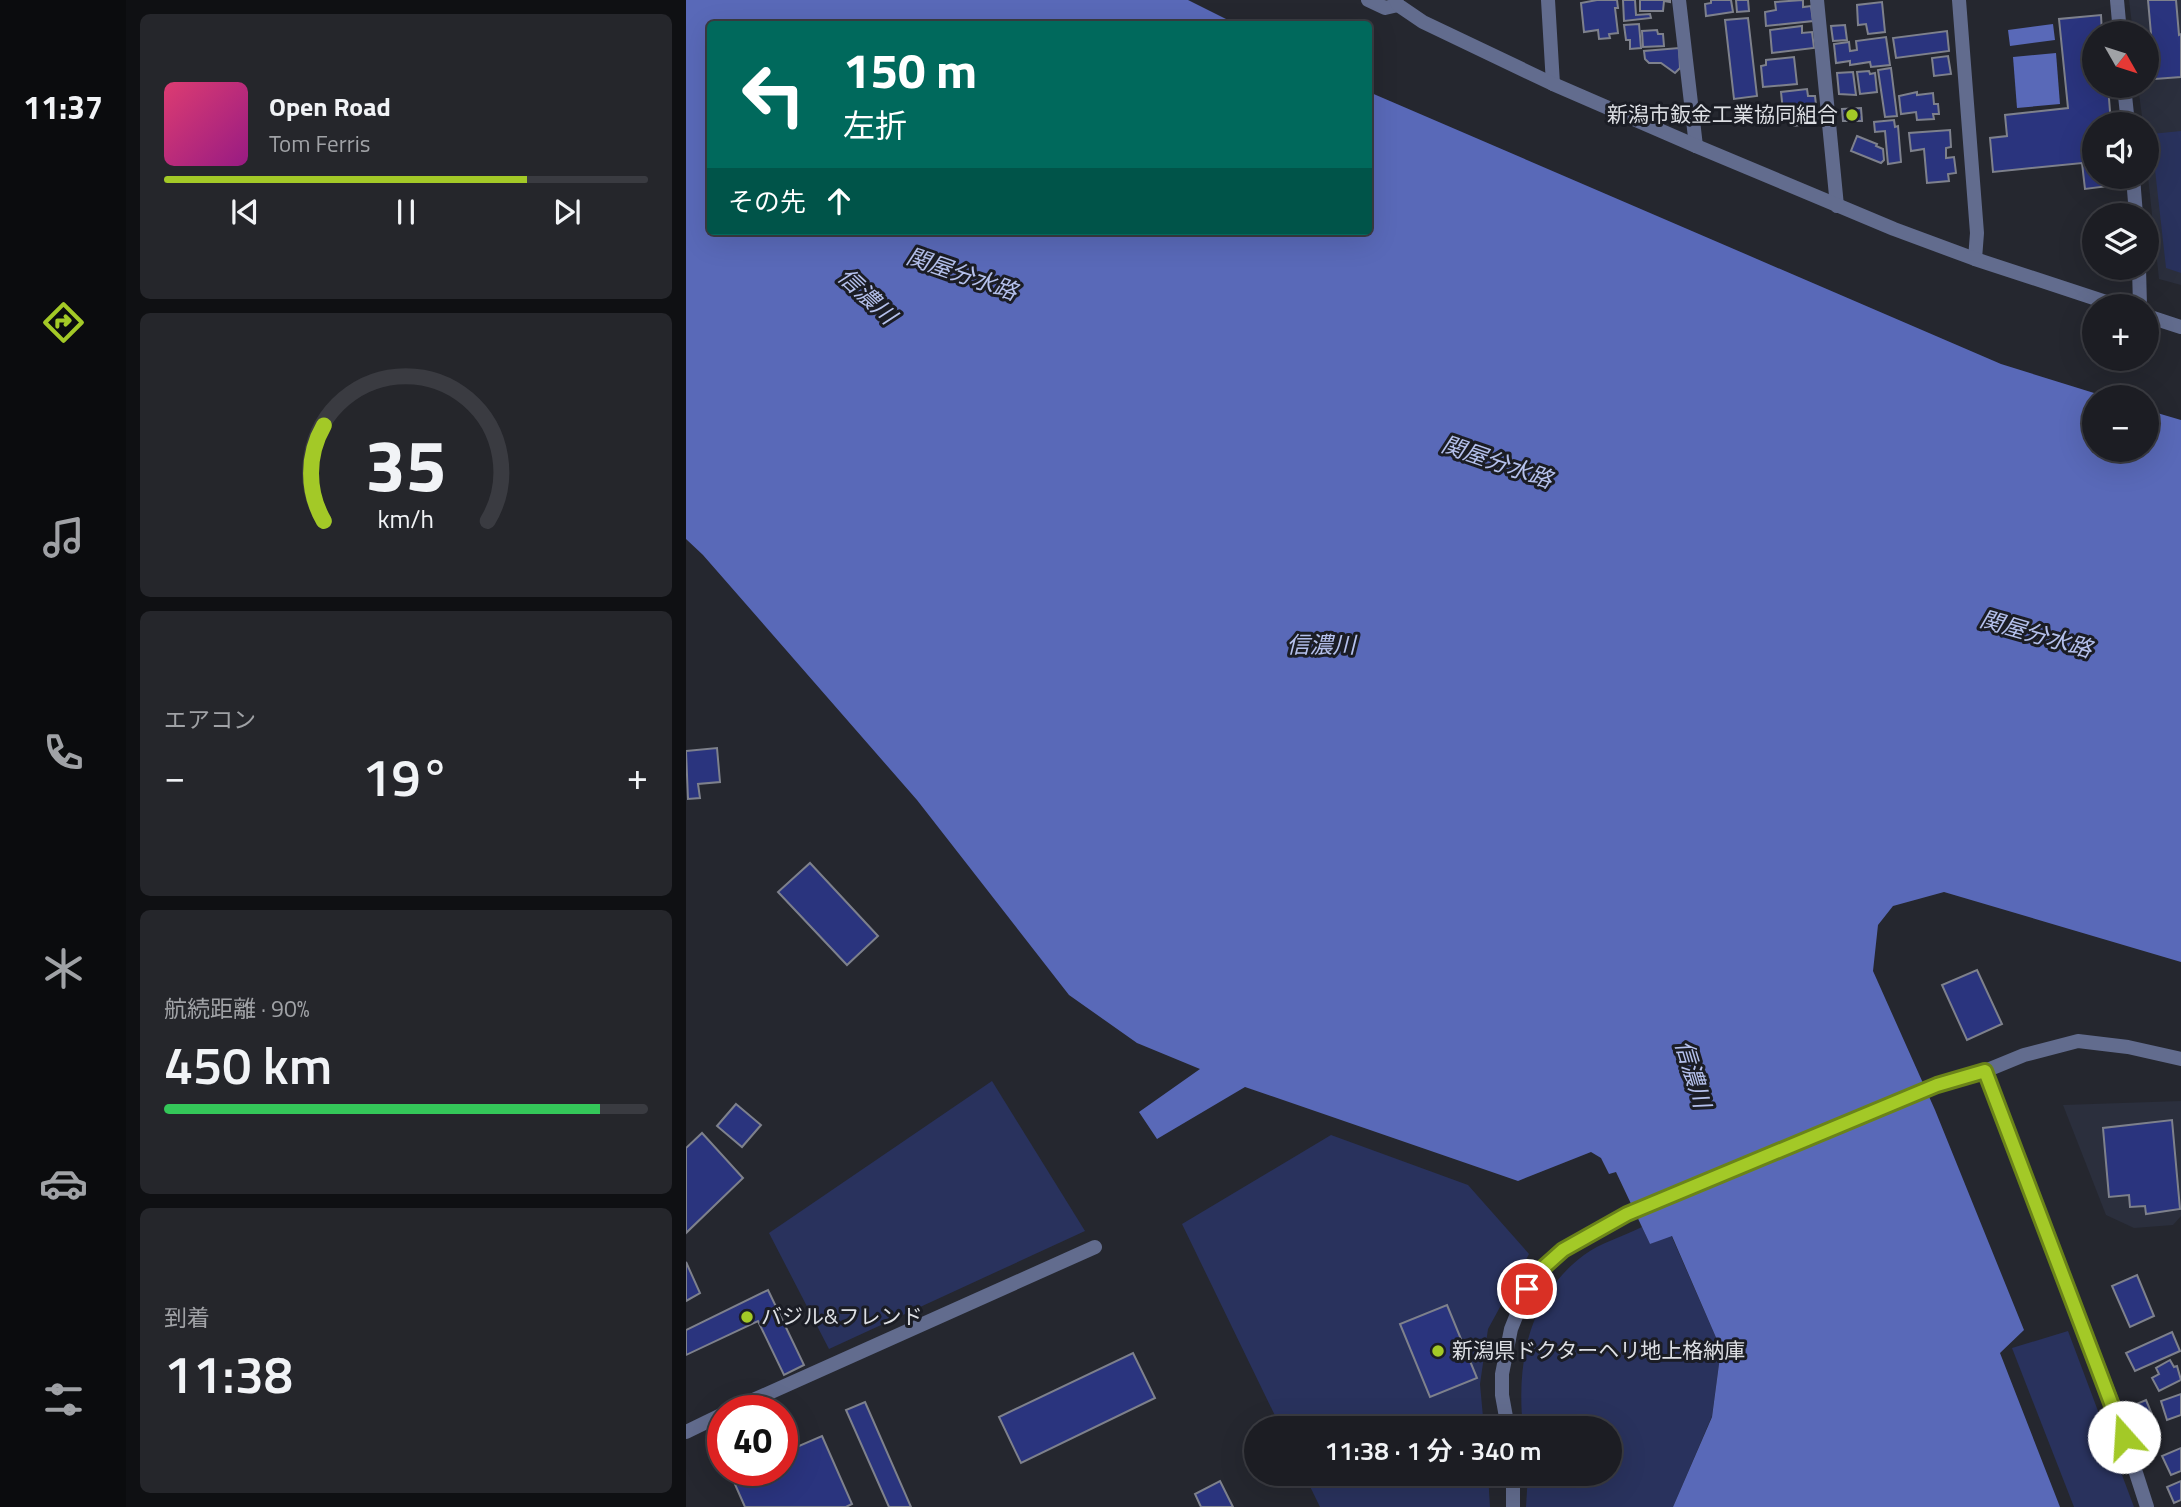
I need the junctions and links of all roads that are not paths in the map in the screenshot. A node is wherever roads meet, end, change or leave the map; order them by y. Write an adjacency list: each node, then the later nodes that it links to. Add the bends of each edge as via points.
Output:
1 (1368, 0): 7 (street, via 1385,8)
2 (1548, 0): 9 (street)
3 (1679, 0): 10 (street)
4 (1817, 0): 11 (street)
5 (1959, 0): 12 (street)
6 (2117, 0): 8 (street)
7 (1397, 2): 9 (street, via 1423,22)
8 (2119, 21)
9 (1553, 84): 10 (street)
10 (1696, 146): 11 (street)
11 (1837, 206): 12 (street)
12 (1975, 259): 13 (street)
13 (2082, 294)
14 (2159, 320): 15 (street)
15 (2181, 327)
16 (2181, 1059): 17 (street, via 2128,1046 2078,1041)
17 (1985, 1071): 20 (street, via 1937,1085 1627,1214 1563,1250 1527,1289 1517,1310 1505,1351 1502,1395); 25 (street, via 2117,1414)
18 (1095, 1247): 19 (street)
19 (764, 1395)
20 (1506, 1416)
21 (707, 1422): 22 (street)
22 (686, 1432)
23 (1513, 1486): 24 (street)
24 (1513, 1507)
25 (2147, 1507)

